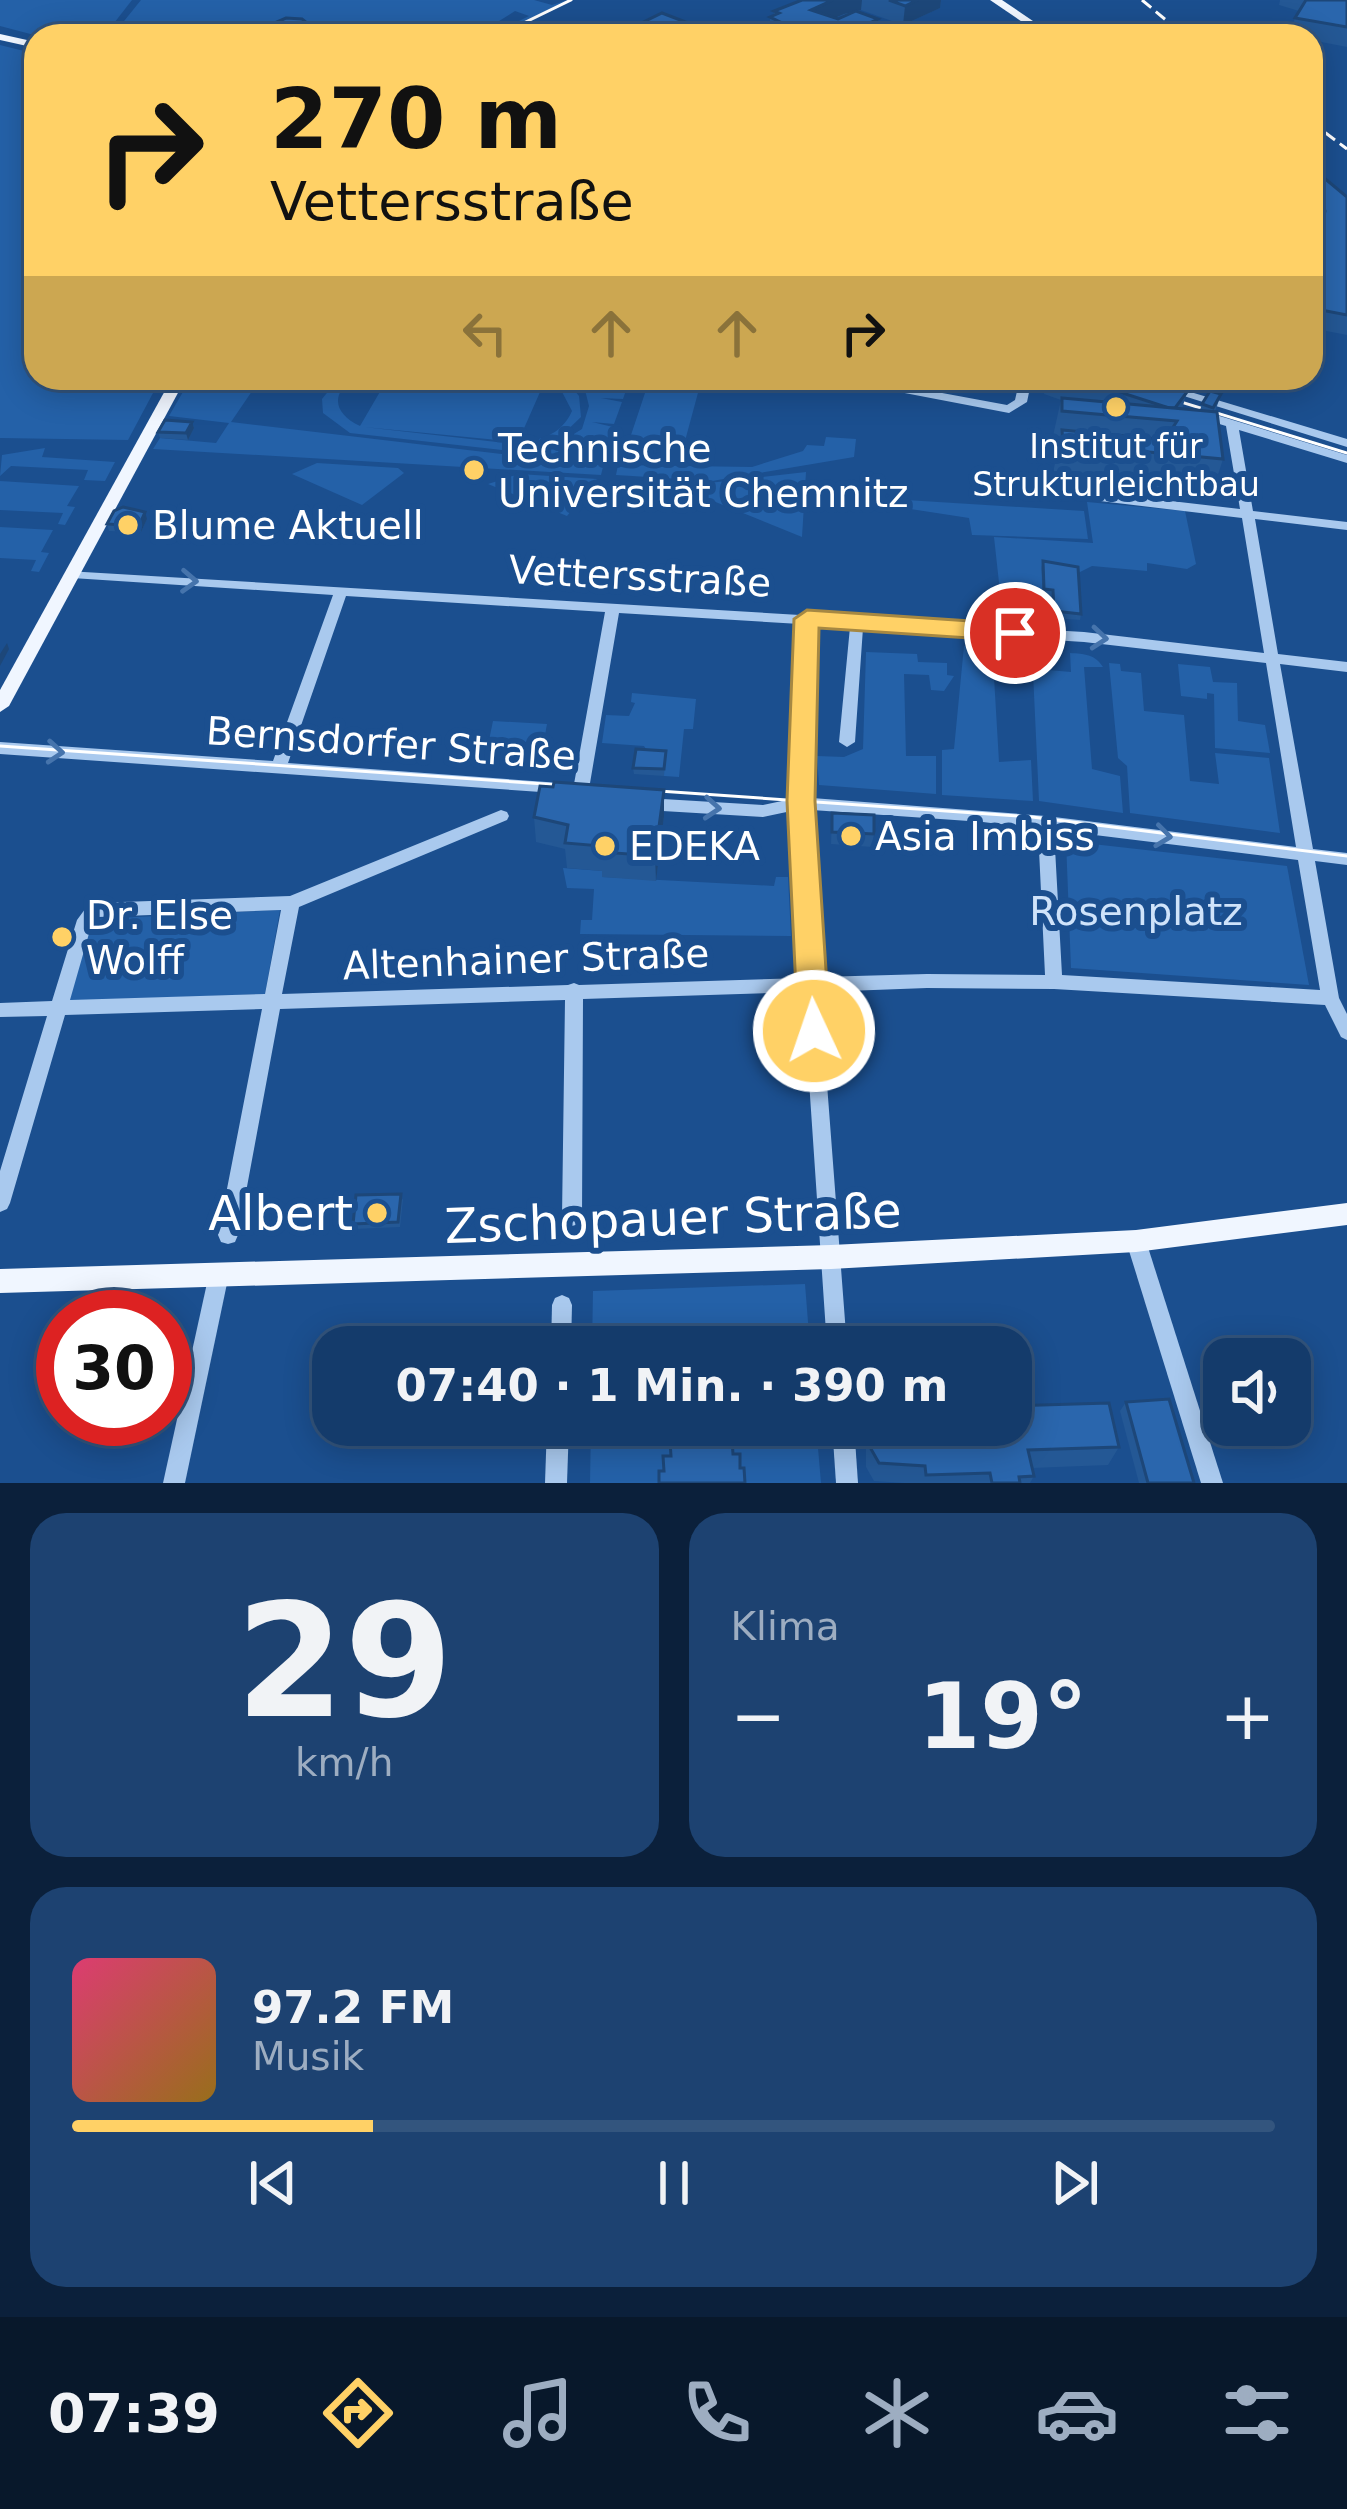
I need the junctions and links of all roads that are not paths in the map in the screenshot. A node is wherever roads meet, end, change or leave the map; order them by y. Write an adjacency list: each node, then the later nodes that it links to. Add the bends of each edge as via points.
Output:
1 (995, 0): 2 (main road)
2 (1032, 24)
3 (172, 390): 14 (main road)
4 (907, 390): 5 (street, via 1009,409)
5 (1024, 390)
6 (1142, 390): 8 (street)
7 (1186, 390): 9 (street)
8 (1232, 424): 10 (street); 12 (street)
9 (1347, 443)
10 (1347, 459)
11 (1050, 490): 12 (street)
12 (1246, 514): 13 (street); 19 (street)
13 (1347, 526)
14 (72, 574): 15 (street, Vettersstraße, one-way to 15); 21 (main road)
15 (341, 591): 16 (street, Vettersstraße); 24 (street)
16 (613, 608): 17 (street, Vettersstraße); 24 (street, Bernsdorfer Straße, via 586,790)
17 (807, 619): 18 (street, Vettersstraße); 26 (street)
18 (857, 622): 19 (street, Vettersstraße, one-way to 19); 22 (street)
19 (1272, 658): 20 (street, Vettersstraße); 29 (street)
20 (1347, 668)
21 (0, 706)
22 (848, 742)
23 (0, 748): 24 (street, Bernsdorfer Straße, one-way to 24)
24 (278, 768)
25 (630, 800): 26 (street, one-way to 26, via 763,812)
26 (801, 803): 28 (street); 33 (street)
27 (501, 816): 31 (street)
28 (1046, 822): 29 (street, one-way to 29); 32 (street)
29 (1306, 854): 30 (street); 35 (street)
30 (1347, 859)
31 (291, 903): 36 (street); 38 (street, via 94,910)
32 (1054, 982): 33 (street, Altenhainer Straße); 35 (street)
33 (812, 983): 34 (street, Altenhainer Straße); 45 (street)
34 (574, 990): 36 (street, Altenhainer Straße); 42 (street)
35 (1330, 998): 39 (street)
36 (271, 1000): 38 (street, Altenhainer Straße); 43 (street)
37 (0, 1010): 38 (street, Altenhainer Straße)
38 (57, 1010): 40 (street)
39 (1347, 1032)
40 (0, 1203)
41 (1347, 1214): 44 (main road, Zschopauer Straße)
42 (572, 1216)
43 (228, 1235)
44 (1136, 1241): 45 (main road, Zschopauer Straße); 56 (street)
45 (831, 1257): 46 (main road, Zschopauer Straße); 50 (street)
46 (219, 1274): 47 (main road, Zschopauer Straße); 53 (street)
47 (0, 1281)
48 (562, 1304): 49 (street)
49 (561, 1326)
50 (836, 1326)
51 (557, 1446): 54 (street)
52 (844, 1446): 55 (street)
53 (174, 1483)
54 (556, 1483)
55 (847, 1483)
56 (1212, 1483)

